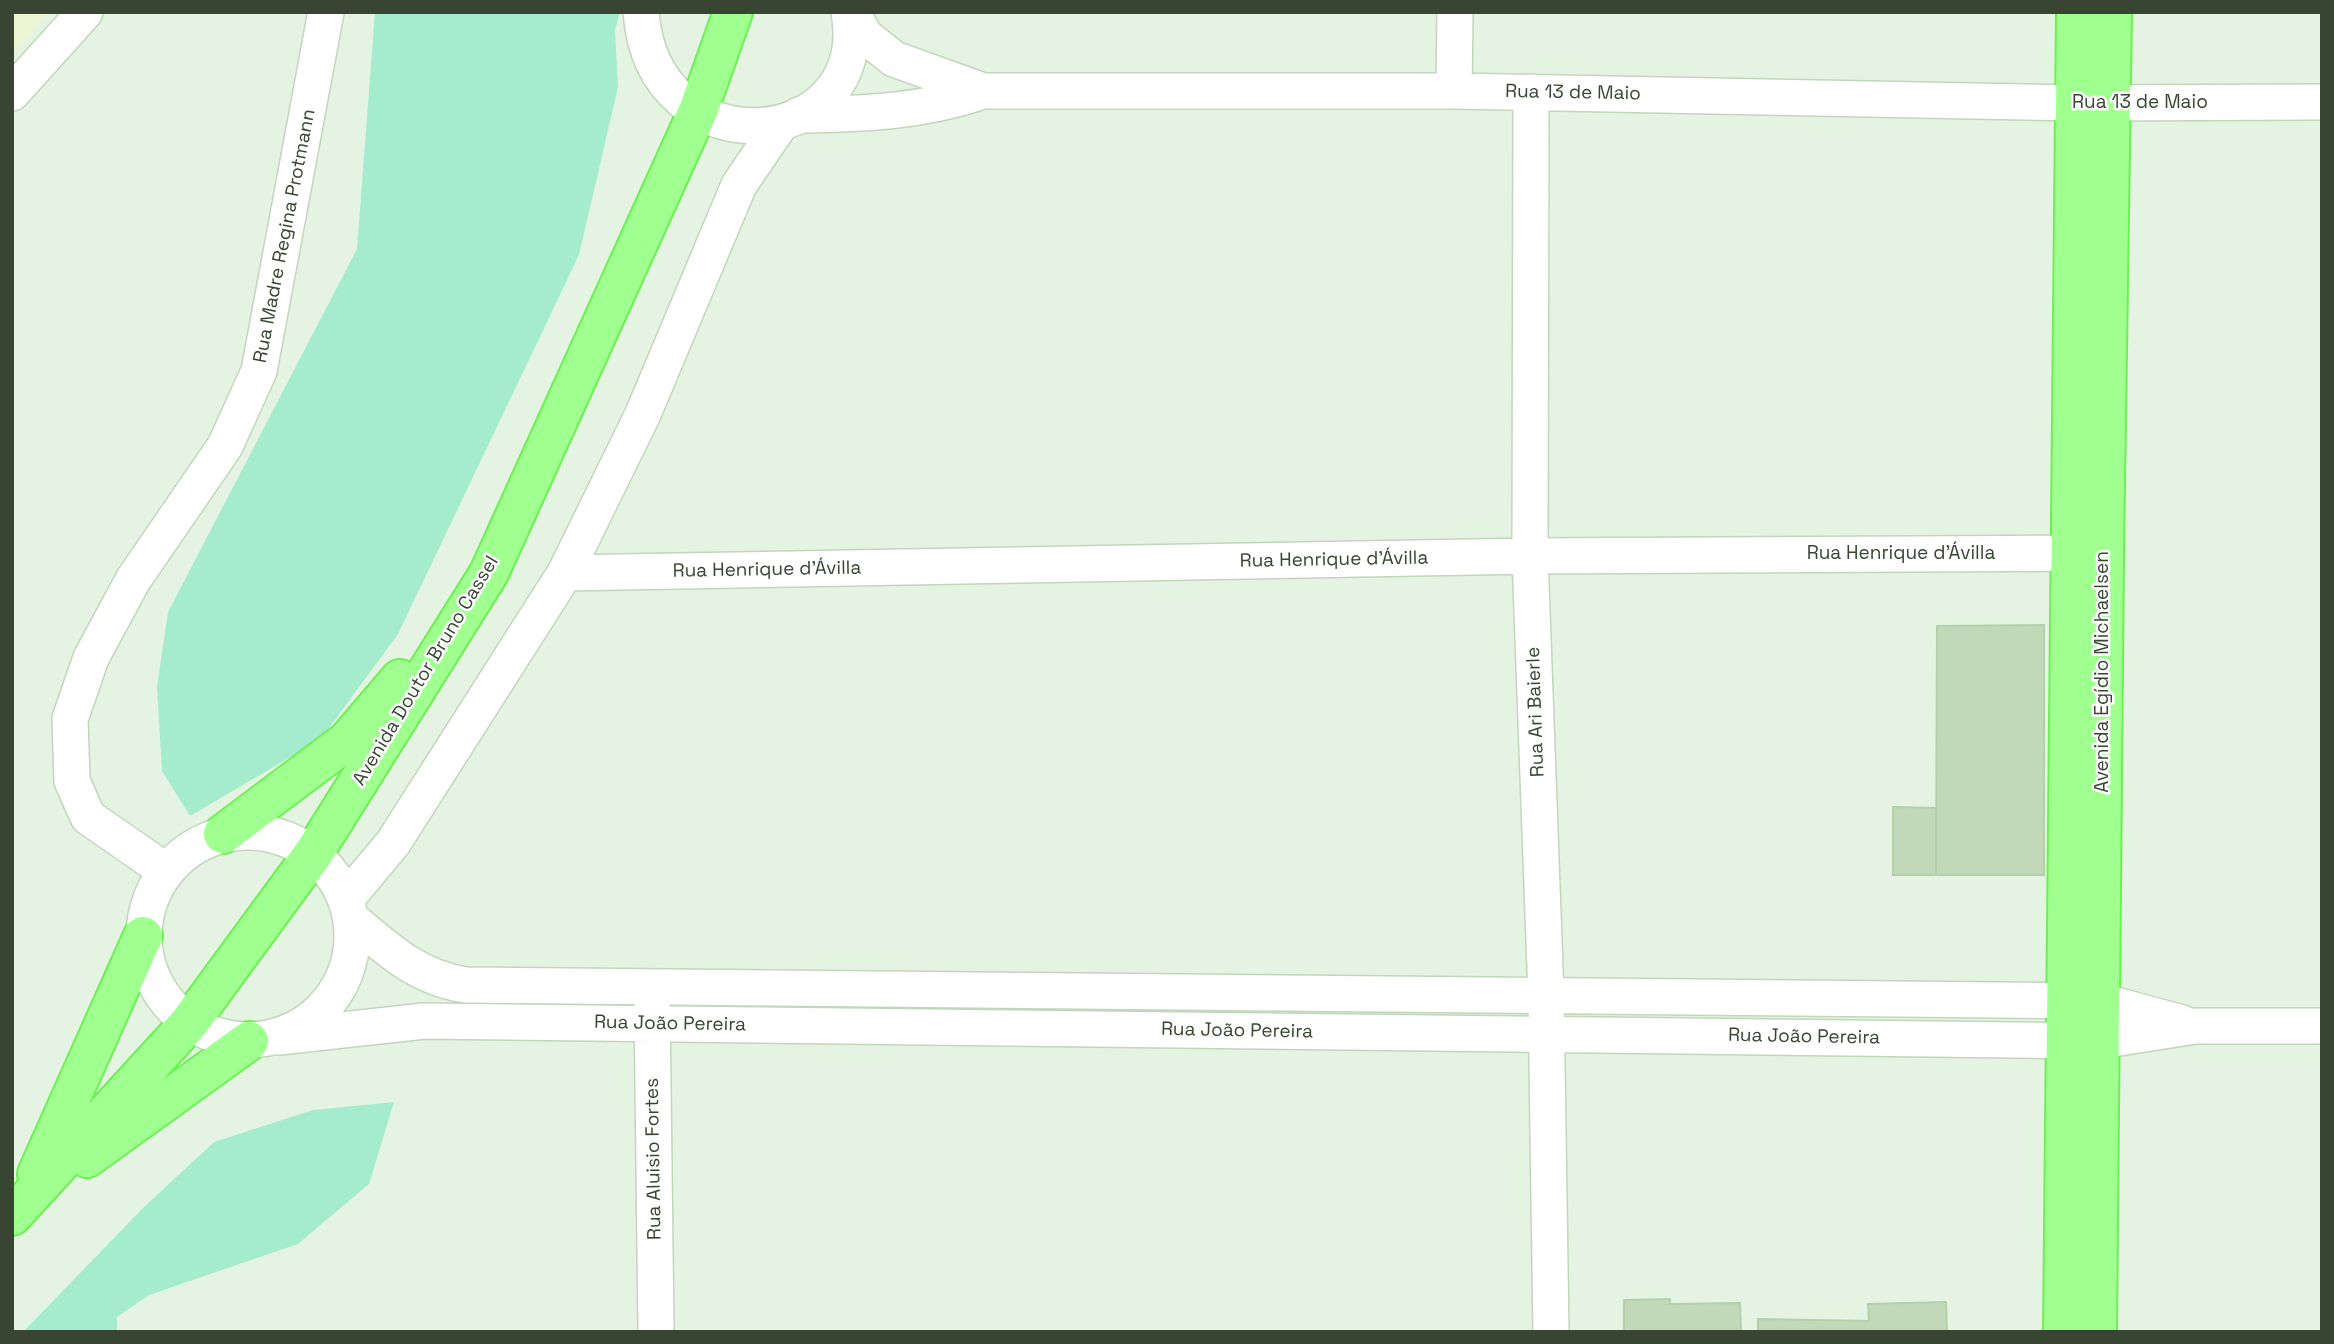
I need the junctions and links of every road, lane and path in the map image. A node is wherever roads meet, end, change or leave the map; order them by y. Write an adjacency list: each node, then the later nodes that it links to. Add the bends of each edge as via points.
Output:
1 (85, 12): 12 (street)
2 (326, 12): 23 (street, Rua Madre Regina Protmann, via 260,371 225,446 127,592 91,658 70,719 72,781 88,817)
3 (641, 12): 15 (street, via 643,42 655,70 674,93)
4 (733, 12): 15 (main road, Avenida Doutor Bruno Cassel)
5 (850, 12): 9 (street, Rua 13 de Maio, via 865,36 894,60); 16 (street, via 851,42 839,78 822,99)
6 (1455, 12): 10 (street)
7 (2076, 12): 14 (main road, Avenida Egídio Michaelsen)
8 (2112, 12): 14 (main road, Avenida Egídio Michaelsen)
9 (983, 91): 10 (street, Rua 13 de Maio); 16 (street, via 944,105)
10 (1454, 91): 11 (street, Rua 13 de Maio)
11 (1531, 92): 14 (street, Rua 13 de Maio); 18 (street, Rua Ari Baierle)
12 (12, 93)
13 (2322, 102): 14 (street, Rua 13 de Maio)
14 (2095, 103): 17 (main road, Avenida Egídio Michaelsen)
15 (698, 111): 16 (street, via 738,127); 19 (main road, Avenida Doutor Bruno Cassel)
16 (791, 119): 20 (street, via 739,185 643,414)
17 (2088, 553): 18 (street, Rua Henrique d'Ávilla); 28 (main road, Avenida Egídio Michaelsen)
18 (1530, 556): 20 (street, Rua Henrique d'Ávilla); 27 (street, Rua Ari Baierle)
19 (489, 573): 21 (main road, via 347,741); 22 (main road, Avenida Doutor Bruno Cassel)
20 (565, 573): 24 (street)
21 (223, 834): 22 (street, Rua João Pereira, via 257,831 291,839); 23 (street, Rua João Pereira, via 191,848)
22 (313, 854): 24 (street, Rua João Pereira, via 336,876); 29 (main road, Avenida Doutor Bruno Cassel)
23 (166, 871): 25 (street, Rua João Pereira, via 149,902)
24 (350, 909): 26 (street, Rua João Pereira, via 404,963 442,982); 34 (street, via 349,970 322,1012)
25 (143, 936): 29 (street, Rua João Pereira, via 149,971 166,1001); 36 (main road)
26 (652, 987): 27 (street, Rua João Pereira); 30 (street, Rua Aluisio Fortes)
27 (1546, 996): 28 (street, Rua João Pereira); 33 (street, Rua Ari Baierle)
28 (2084, 1000): 31 (street, Rua João Pereira); 35 (main road, Avenida Egídio Michaelsen)
29 (189, 1023): 34 (street, Rua João Pereira, via 219,1037); 36 (main road, Avenida Doutor Bruno Cassel)
30 (651, 1024): 33 (street, Rua João Pereira); 34 (street, Rua João Pereira, via 424,1021); 37 (street, Rua Aluisio Fortes)
31 (2195, 1026): 32 (street, Rua João Pereira); 35 (street, Rua João Pereira)
32 (2322, 1026)
33 (1545, 1034): 35 (street, Rua João Pereira); 38 (street, Rua Ari Baierle)
34 (264, 1039): 36 (main road)
35 (2083, 1040): 39 (main road, Avenida Egídio Michaelsen); 40 (main road, Avenida Egídio Michaelsen)
36 (18, 1210)
37 (656, 1332)
38 (1551, 1332)
39 (2063, 1332)
40 (2097, 1332)

